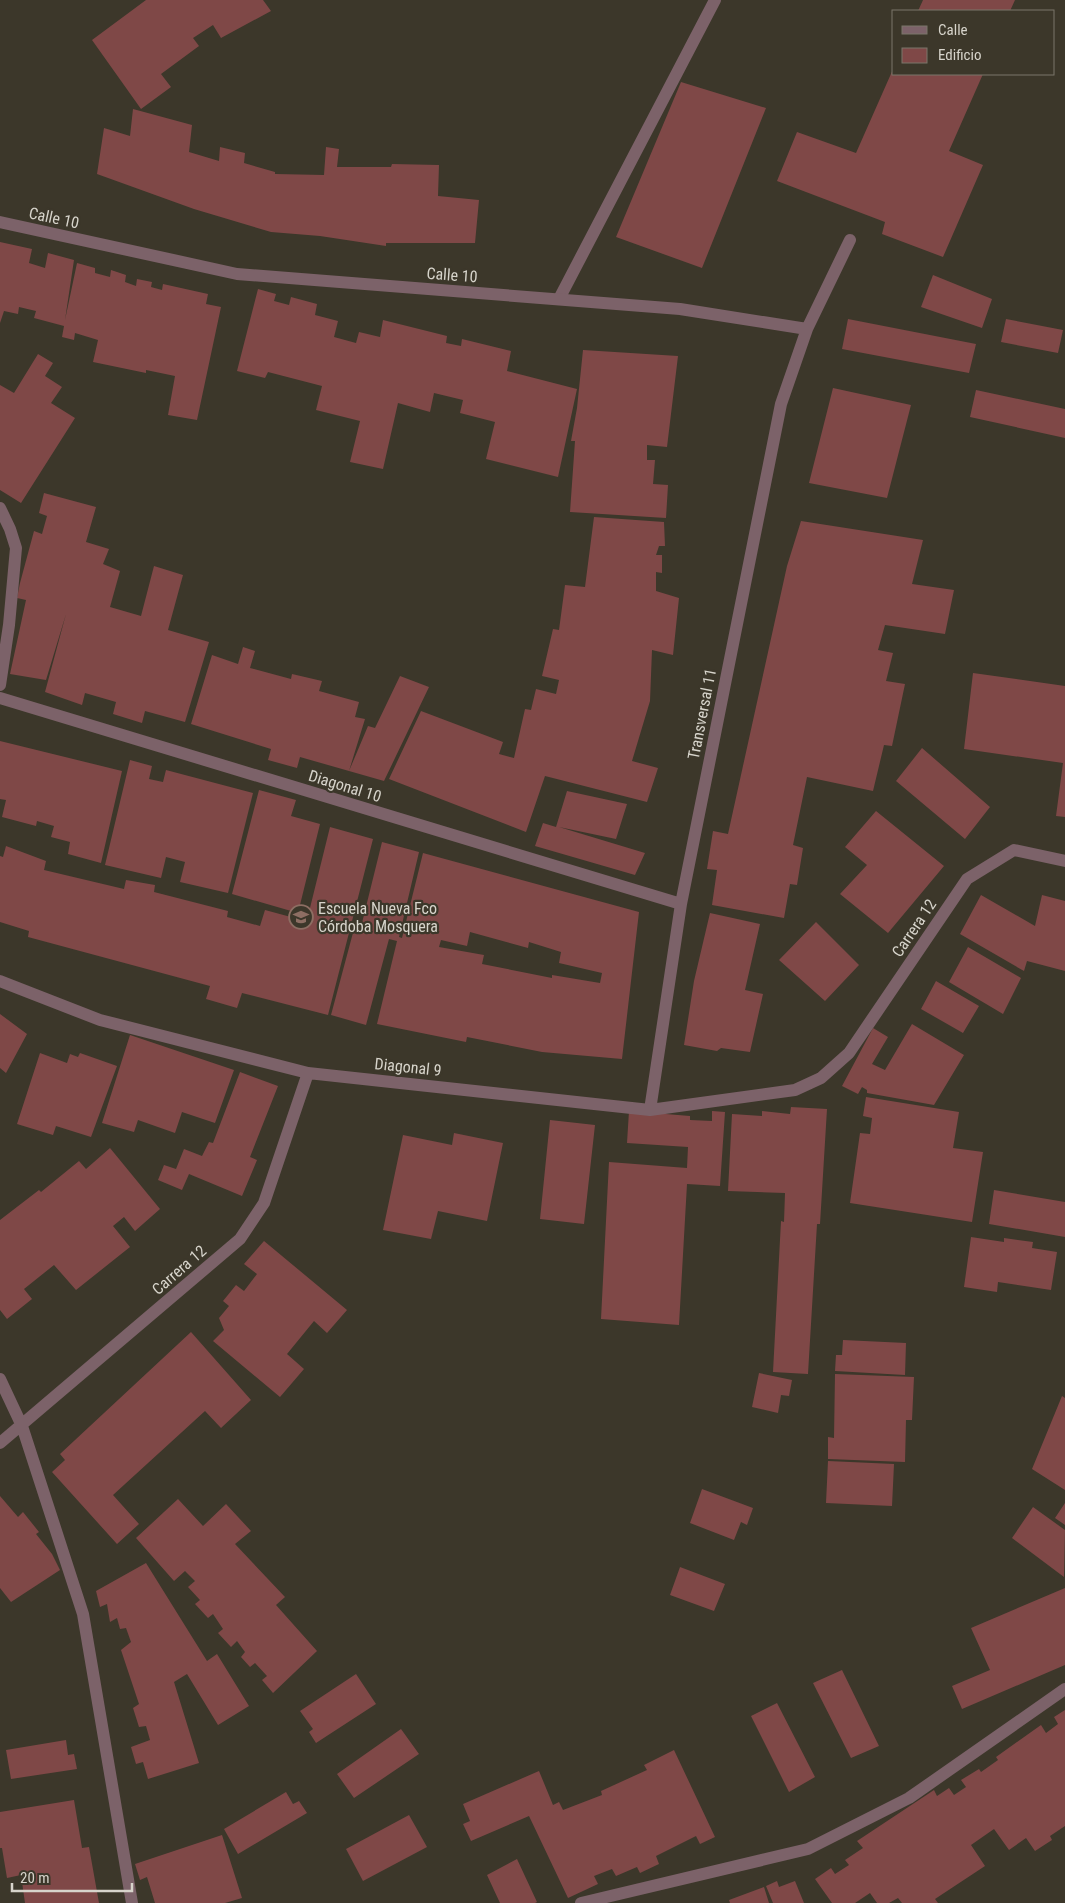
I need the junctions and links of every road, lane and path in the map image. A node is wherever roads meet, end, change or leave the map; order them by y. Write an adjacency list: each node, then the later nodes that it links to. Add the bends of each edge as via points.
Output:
1 (715, 0): 4 (street)
2 (0, 222): 4 (street, Calle 10, via 237,274)
3 (850, 240): 5 (street)
4 (560, 299): 5 (street, Calle 10, via 680,309)
5 (807, 329): 10 (street, Transversal 11, via 781,404)
6 (0, 508): 7 (street, via 16,548)
7 (0, 685)
8 (0, 698): 10 (street, Diagonal 10)
9 (1065, 861): 13 (street, Carrera 12, via 1014,850 967,879 849,1054)
10 (681, 904): 14 (street, Transversal 11)
11 (0, 981): 12 (street, Diagonal 9, via 100,1020)
12 (308, 1073): 14 (street, Diagonal 9); 16 (street, Carrera 12, via 264,1204 240,1239)
13 (821, 1078): 14 (street, Diagonal 9, via 795,1090)
14 (650, 1110)
15 (0, 1379): 16 (street)
16 (22, 1426): 17 (street, Carrera 12); 19 (street, via 82,1614)
17 (0, 1443)
18 (1065, 1689): 20 (street, via 909,1798 808,1848)
19 (132, 1903)
20 (581, 1903)

